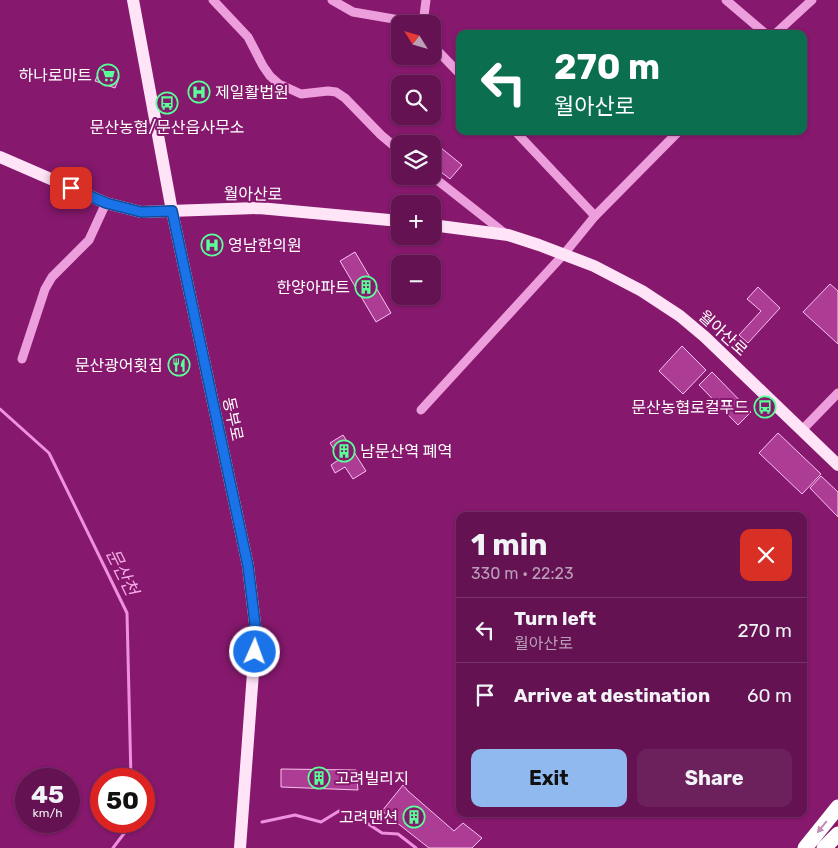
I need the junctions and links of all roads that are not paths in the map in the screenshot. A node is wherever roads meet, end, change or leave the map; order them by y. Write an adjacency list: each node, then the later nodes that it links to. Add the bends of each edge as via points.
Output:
1 (133, 0): 19 (main road, 동부로)
2 (213, 0): 15 (street, via 248,37 263,66 279,84 301,94 336,92)
3 (332, 0): 8 (street, via 353,12)
4 (426, 0): 7 (street)
5 (726, 0): 9 (street)
6 (812, 0): 10 (street)
7 (424, 15)
8 (391, 19)
9 (761, 30)
10 (779, 30)
11 (441, 54): 12 (street)
12 (456, 70)
13 (519, 135): 20 (street)
14 (675, 135): 20 (street)
15 (391, 143)
16 (0, 157): 18 (main road, 월아산로)
17 (441, 183): 23 (street)
18 (106, 203): 19 (main road, 월아산로, via 141,212); 25 (street, via 89,240 45,288)
19 (172, 211): 21 (main road, 월아산로, via 259,208); 32 (main road, 동부로, via 248,566 256,632)
20 (595, 216): 24 (street)
21 (391, 220)
22 (441, 226): 23 (main road, 월아산로)
23 (508, 235): 24 (main road, 월아산로)
24 (564, 254): 27 (street); 28 (main road, 월아산로, via 613,275 680,316)
25 (22, 359)
26 (838, 394): 28 (street)
27 (421, 410)
28 (802, 430): 29 (main road, 월아산로)
29 (838, 465)
30 (838, 807): 33 (highway, one-way to 33)
31 (838, 834): 34 (highway)
32 (240, 848)
33 (805, 848)
34 (824, 848)

